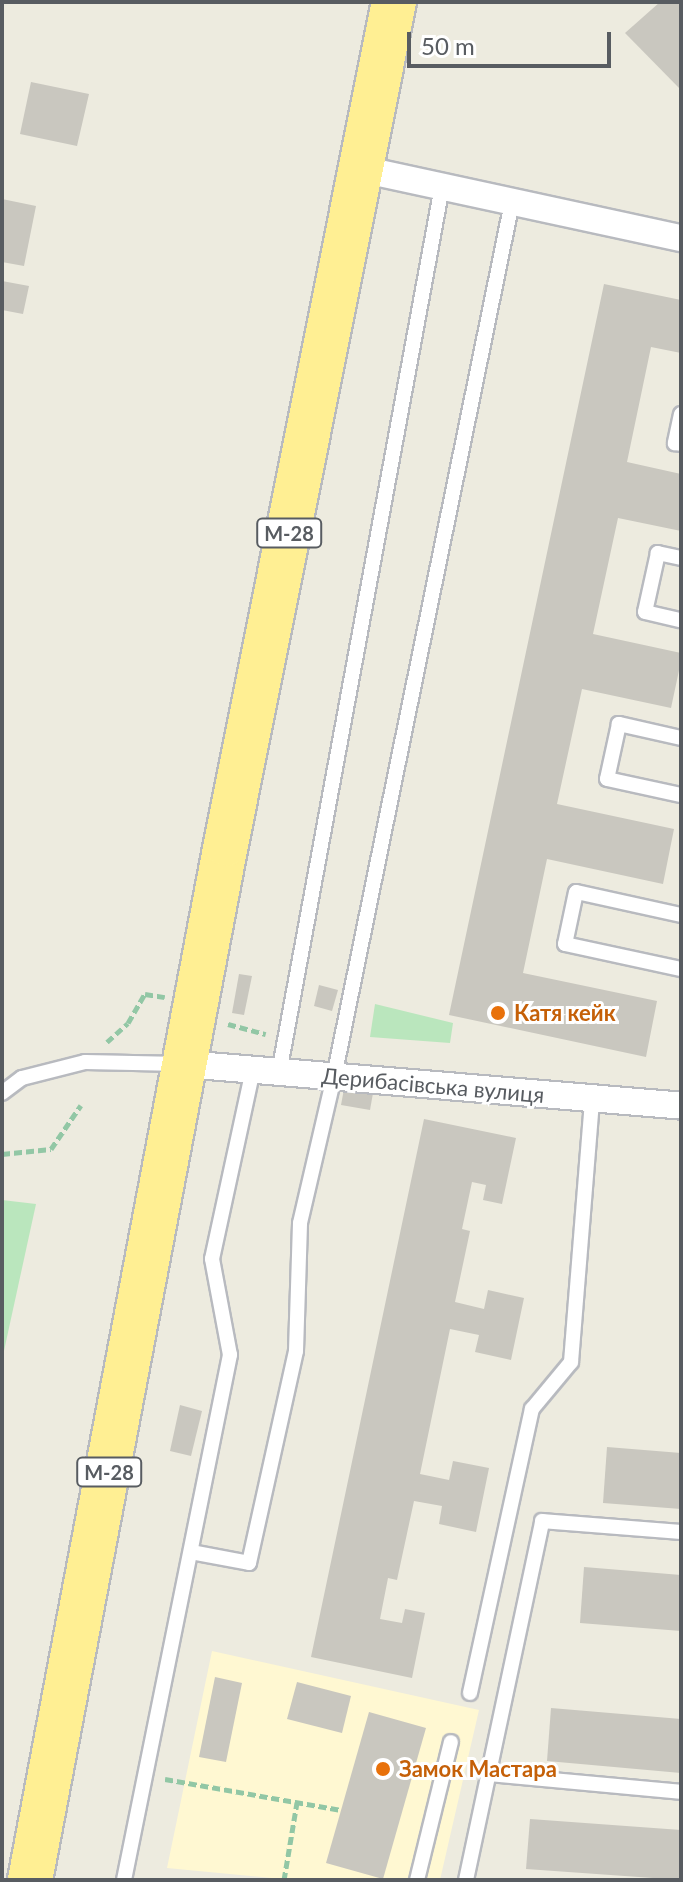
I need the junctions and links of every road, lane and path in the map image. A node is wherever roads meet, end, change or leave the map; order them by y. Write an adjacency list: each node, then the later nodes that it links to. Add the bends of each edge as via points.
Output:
1 (394, 2): 2 (highway, М-28)
2 (361, 169): 3 (street); 16 (highway, М-28)
3 (442, 187): 4 (street); 17 (lane)
4 (512, 202): 5 (street); 19 (lane)
5 (681, 238)
6 (681, 414): 7 (lane, via 675,443)
7 (681, 444)
8 (681, 558): 9 (lane, via 658,553 645,612)
9 (681, 620)
10 (681, 738): 11 (lane, via 619,724 607,779)
11 (681, 795)
12 (681, 915): 13 (lane, via 576,892 565,944)
13 (681, 969)
14 (145, 994): 15 (path, via 128,1023)
15 (98, 1046)
16 (185, 1064): 17 (street, Дерибасівська вулиця); 20 (lane, via 85,1062); 35 (highway, М-28)
17 (266, 1072): 19 (street, Дерибасівська вулиця); 27 (lane, via 212,1259 230,1355)
18 (2, 1074): 20 (lane)
19 (334, 1077): 22 (street, Дерибасівська вулиця); 27 (lane, via 300,1223 296,1351 249,1563)
20 (22, 1078): 21 (lane)
21 (2, 1093)
22 (592, 1099): 24 (street, Дерибасівська вулиця); 28 (lane, via 571,1362 532,1409)
23 (81, 1105): 25 (path, via 51,1149)
24 (681, 1106)
25 (2, 1154)
26 (681, 1532): 30 (lane, via 542,1521)
27 (191, 1552): 31 (lane)
28 (470, 1693)
29 (451, 1742): 38 (lane)
30 (488, 1774): 32 (lane); 39 (lane)
31 (145, 1775): 33 (path); 36 (lane)
32 (681, 1792)
33 (297, 1802): 34 (path); 37 (path)
34 (341, 1810)
35 (30, 1880)
36 (124, 1880)
37 (284, 1880)
38 (417, 1880)
39 (466, 1880)

